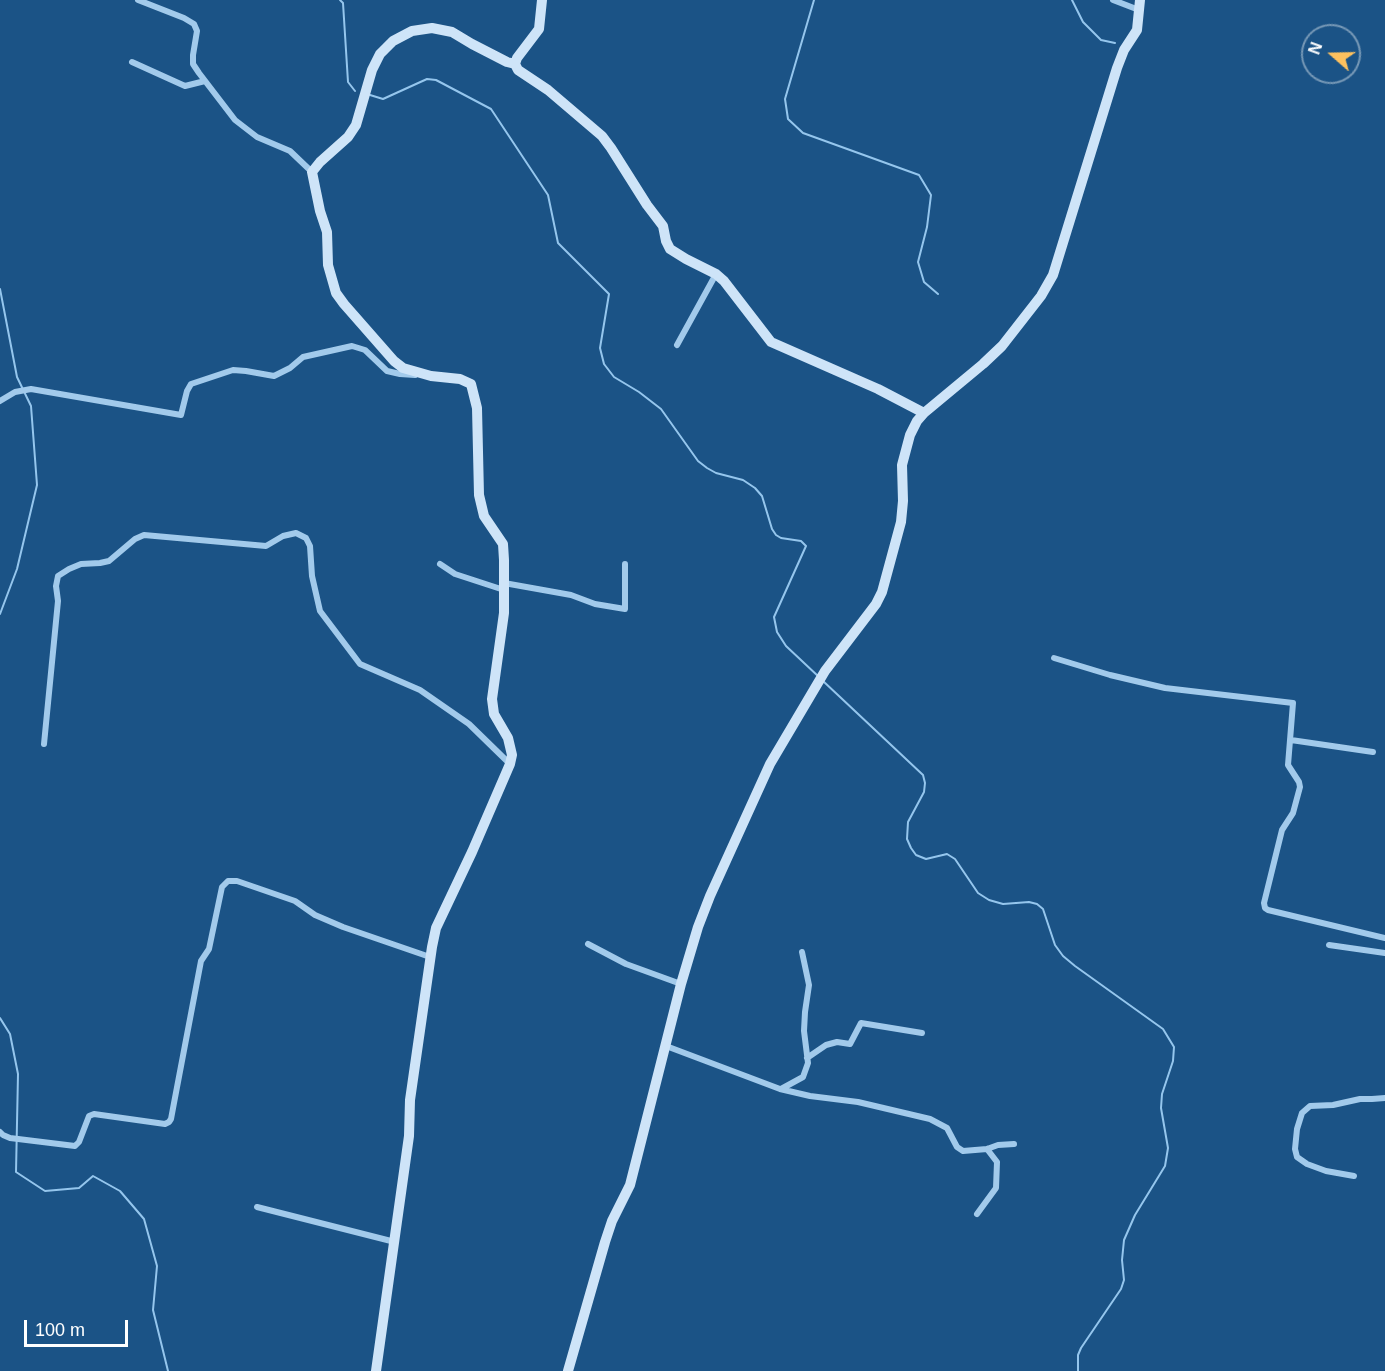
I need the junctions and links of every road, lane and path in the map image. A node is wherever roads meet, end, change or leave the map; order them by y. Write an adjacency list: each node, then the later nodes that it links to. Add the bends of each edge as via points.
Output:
1 (138, 0): 7 (street, via 194,24 197,32 193,64)
2 (542, 0): 6 (street, via 539,29)
3 (1113, 0): 4 (street)
4 (1140, 5): 13 (street, via 1137,30 1117,68 1053,275 1002,346)
5 (132, 62): 7 (street, via 185,86)
6 (515, 64): 8 (street, via 452,32 432,28 412,31 393,41 372,70 356,125); 9 (street, via 602,136 663,226 670,249)
7 (205, 81): 8 (street, via 246,129 290,151)
8 (312, 172): 11 (street, via 327,232 328,265 336,293 394,361)
9 (717, 274): 10 (street); 13 (street, via 771,342)
10 (677, 345)
11 (430, 376): 12 (street, via 387,371 365,350 352,346 303,357 274,376 233,370 190,384 181,415 31,389); 16 (street, via 471,384 477,408 479,495 484,516 503,544)
12 (0, 401)
13 (924, 412): 28 (street, via 910,435 902,465 901,522 882,592 821,677 770,764 710,896)
14 (440, 564): 16 (street, via 455,573)
15 (625, 564): 16 (street, via 625,609 571,595)
16 (504, 586): 21 (street, via 492,699 494,714 510,746)
17 (1054, 658): 18 (street, via 1165,688 1293,703)
18 (1291, 740): 20 (street); 22 (street, via 1288,765 1300,787 1293,813 1282,830 1265,908)
19 (44, 744): 21 (street, via 58,576 81,564 109,561 144,535 266,546 296,533 306,538 310,546 320,611 360,664 420,690 469,724)
20 (1373, 752)
21 (510, 764): 27 (street, via 436,928)
22 (1385, 938)
23 (588, 944): 28 (street, via 626,964)
24 (1329, 945): 26 (street)
25 (802, 952): 31 (street, via 809,985 804,1031)
26 (1385, 953)
27 (430, 957): 34 (street, via 343,927 295,901 228,881 222,887 209,949 201,961 171,1119 165,1124 94,1114 89,1116 75,1146 10,1138); 40 (street)
28 (681, 984): 30 (street)
29 (922, 1033): 31 (street, via 861,1023 850,1044 826,1045)
30 (666, 1046): 32 (street); 42 (street, via 630,1185 605,1242)
31 (807, 1058): 32 (street, via 802,1077)
32 (780, 1089): 36 (street, via 930,1119 947,1128 957,1147)
33 (1385, 1098): 37 (street, via 1310,1106 1302,1113 1297,1129 1297,1157 1326,1171)
34 (0, 1132)
35 (1014, 1144): 36 (street)
36 (987, 1149): 39 (street, via 997,1162 996,1188)
37 (1354, 1176)
38 (257, 1207): 40 (street)
39 (977, 1214)
40 (395, 1242): 41 (street)
41 (376, 1371)
42 (568, 1371)

